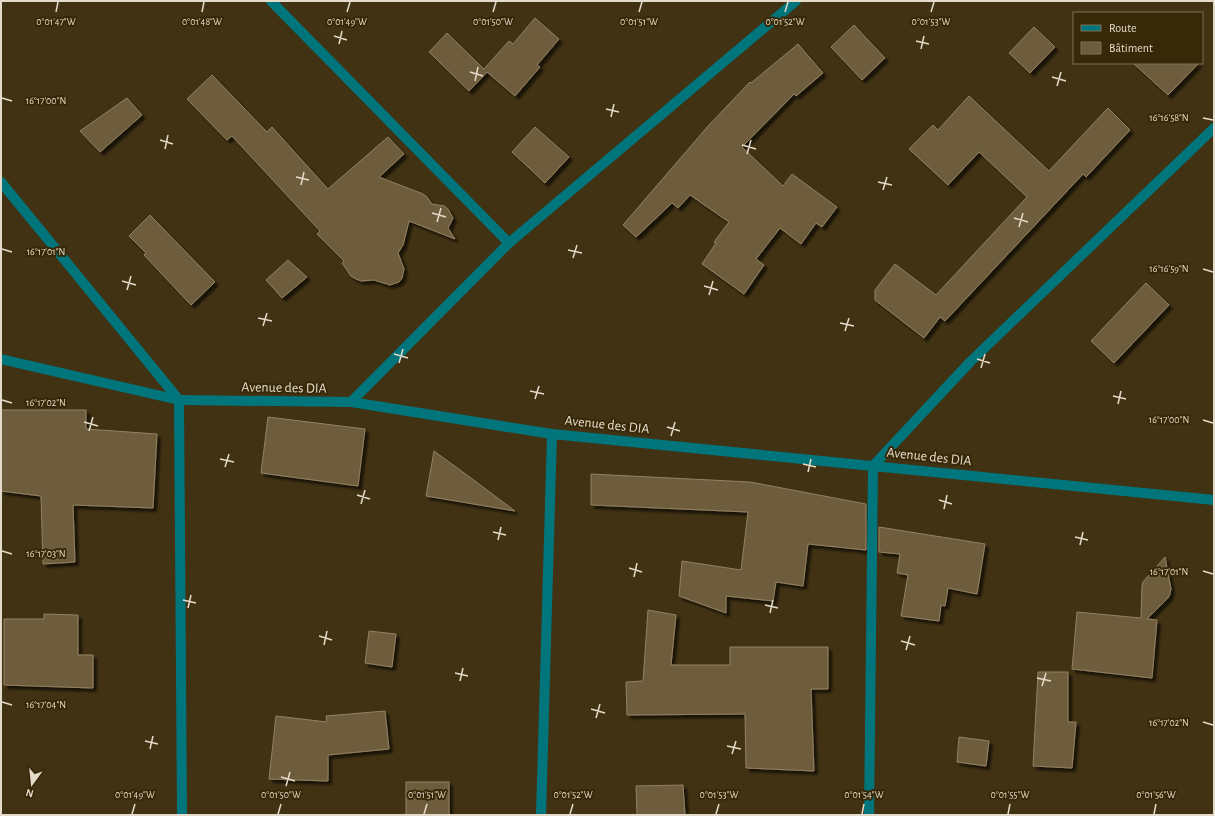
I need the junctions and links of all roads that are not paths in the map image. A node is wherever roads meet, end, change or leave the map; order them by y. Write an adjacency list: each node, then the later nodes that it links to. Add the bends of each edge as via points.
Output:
1 (271, 1): 5 (street)
2 (796, 1): 5 (street)
3 (1214, 128): 10 (street, via 971,361)
4 (1, 182): 7 (street)
5 (509, 243): 8 (street)
6 (1, 359): 7 (street, Avenue des DIA)
7 (179, 400): 8 (street, Avenue des DIA); 12 (street)
8 (350, 402): 9 (street, Avenue des DIA)
9 (552, 434): 10 (street, Avenue des DIA); 13 (street)
10 (873, 466): 11 (street, Avenue des DIA); 14 (street)
11 (1214, 500)
12 (182, 815)
13 (541, 815)
14 (869, 815)

